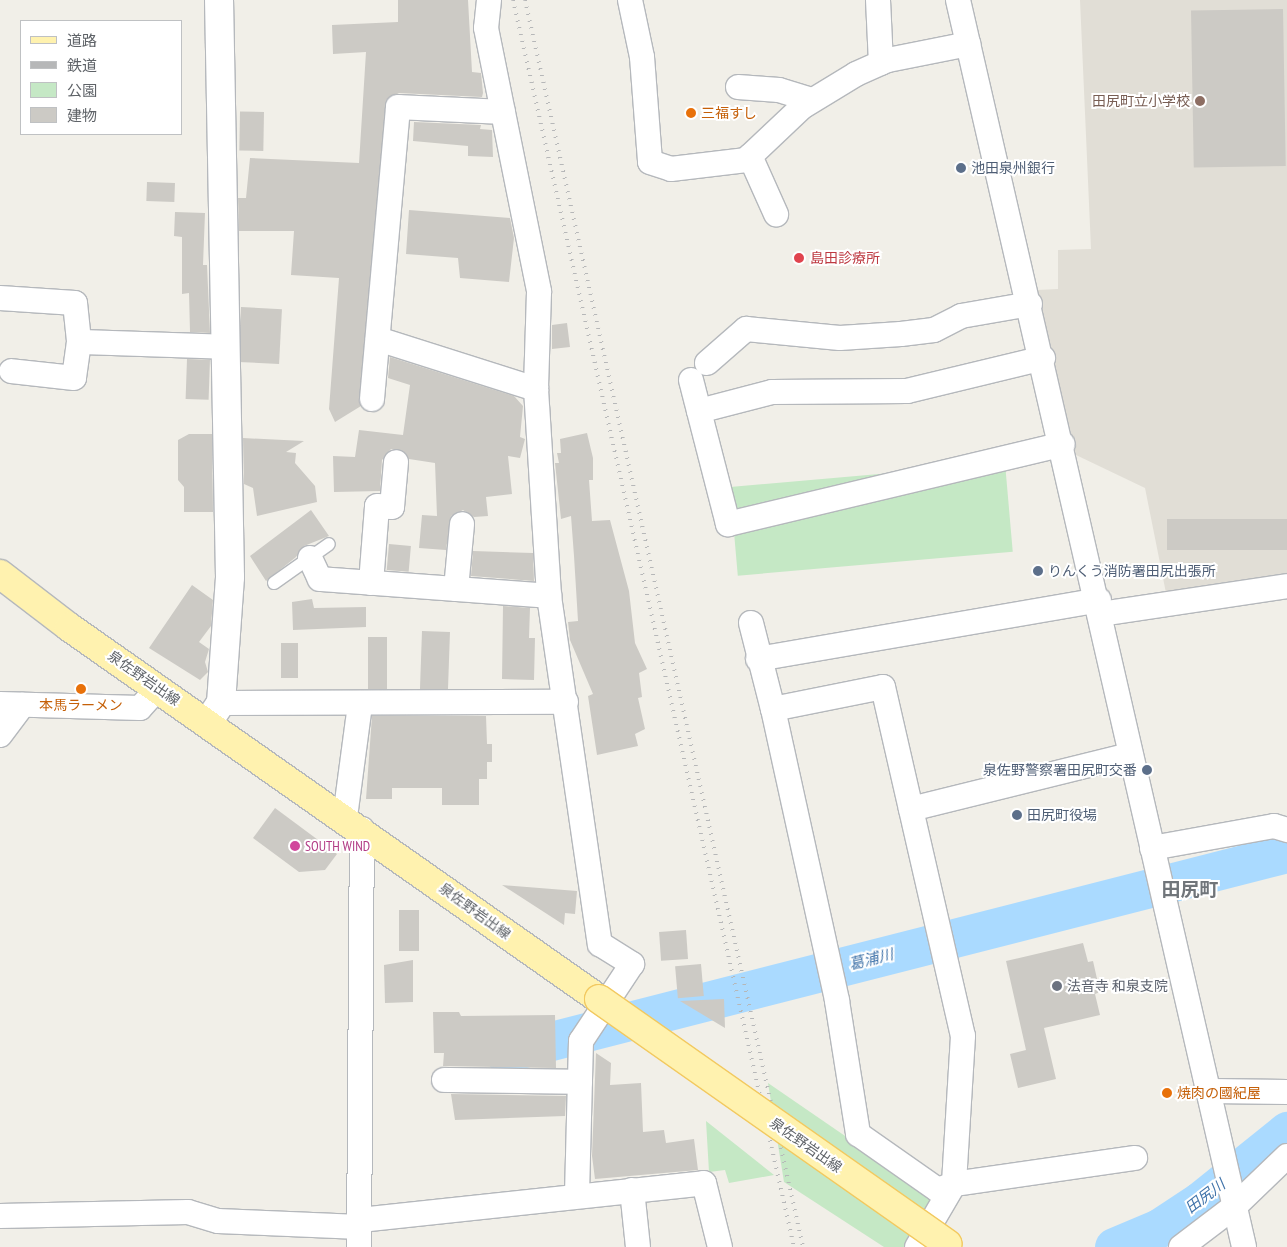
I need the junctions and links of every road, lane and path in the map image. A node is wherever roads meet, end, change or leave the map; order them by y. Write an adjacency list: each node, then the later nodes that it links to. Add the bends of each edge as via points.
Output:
1 (219, 0): 17 (street)
2 (489, 0): 10 (street, via 486,28)
3 (630, 0): 11 (street, via 642,56 650,162 671,169 746,160)
4 (878, 0): 7 (street)
5 (958, 0): 6 (street)
6 (968, 44): 7 (street); 14 (street)
7 (881, 63): 9 (street)
8 (738, 87): 9 (street, via 779,90)
9 (812, 100): 11 (street)
10 (503, 112): 15 (street, via 398,107); 22 (street, via 538,292)
11 (750, 156): 12 (street)
12 (776, 214)
13 (0, 298): 16 (street, via 75,303)
14 (1030, 304): 18 (street); 19 (street, via 960,316 934,330 901,334 840,338 746,330)
15 (378, 339): 22 (street); 23 (street)
16 (78, 342): 17 (street); 20 (street, via 74,378)
17 (227, 347): 45 (street, via 230,577)
18 (1043, 358): 24 (street, via 907,391 772,392); 25 (street)
19 (707, 363)
20 (10, 372)
21 (691, 380): 24 (street)
22 (536, 390): 35 (street)
23 (372, 399)
24 (699, 411): 25 (street, via 728,524)
25 (1063, 444): 36 (street)
26 (396, 462): 32 (street, via 392,507 377,506)
27 (462, 524): 34 (street)
28 (329, 544): 29 (lane)
29 (310, 558): 31 (lane); 32 (street, via 320,579)
30 (0, 574): 39 (main road, 泉佐野岩出線)
31 (274, 583)
32 (371, 583): 34 (street)
33 (1287, 586): 36 (street)
34 (456, 589): 35 (street)
35 (549, 596): 40 (street)
36 (1100, 607): 38 (street); 47 (street)
37 (751, 622): 38 (street)
38 (758, 659): 44 (street)
39 (158, 688): 43 (street, via 140,708); 45 (main road, 泉佐野岩出線)
40 (566, 702): 42 (street); 53 (street, via 600,944 632,964 581,1040)
41 (0, 704): 43 (street)
42 (360, 704): 45 (street); 49 (street)
43 (23, 705): 46 (street)
44 (773, 709): 48 (street, via 883,687); 58 (street, via 837,1001 858,1134 938,1190)
45 (215, 713): 49 (main road, 泉佐野岩出線)
46 (0, 735)
47 (1130, 755): 48 (street); 51 (street)
48 (910, 809): 58 (street, via 963,1036)
49 (354, 823): 63 (street); 64 (main road, 泉佐野岩出線, bridge)
50 (1287, 830): 51 (street, via 1274,826)
51 (1152, 848): 54 (street)
52 (444, 1080): 53 (street)
53 (580, 1082): 60 (street)
54 (1211, 1091): 55 (street); 61 (street)
55 (1287, 1092)
56 (1287, 1156): 61 (street)
57 (1135, 1158): 58 (street)
58 (954, 1184): 67 (street)
59 (632, 1190): 60 (street); 65 (street); 66 (street, via 704,1183)
60 (577, 1195): 63 (street)
61 (1235, 1206): 68 (street); 69 (street)
62 (0, 1216): 63 (street, via 188,1212 218,1222)
63 (360, 1231)
64 (949, 1245)
65 (638, 1247)
66 (720, 1247)
67 (917, 1247)
68 (1181, 1247)
69 (1244, 1247)

